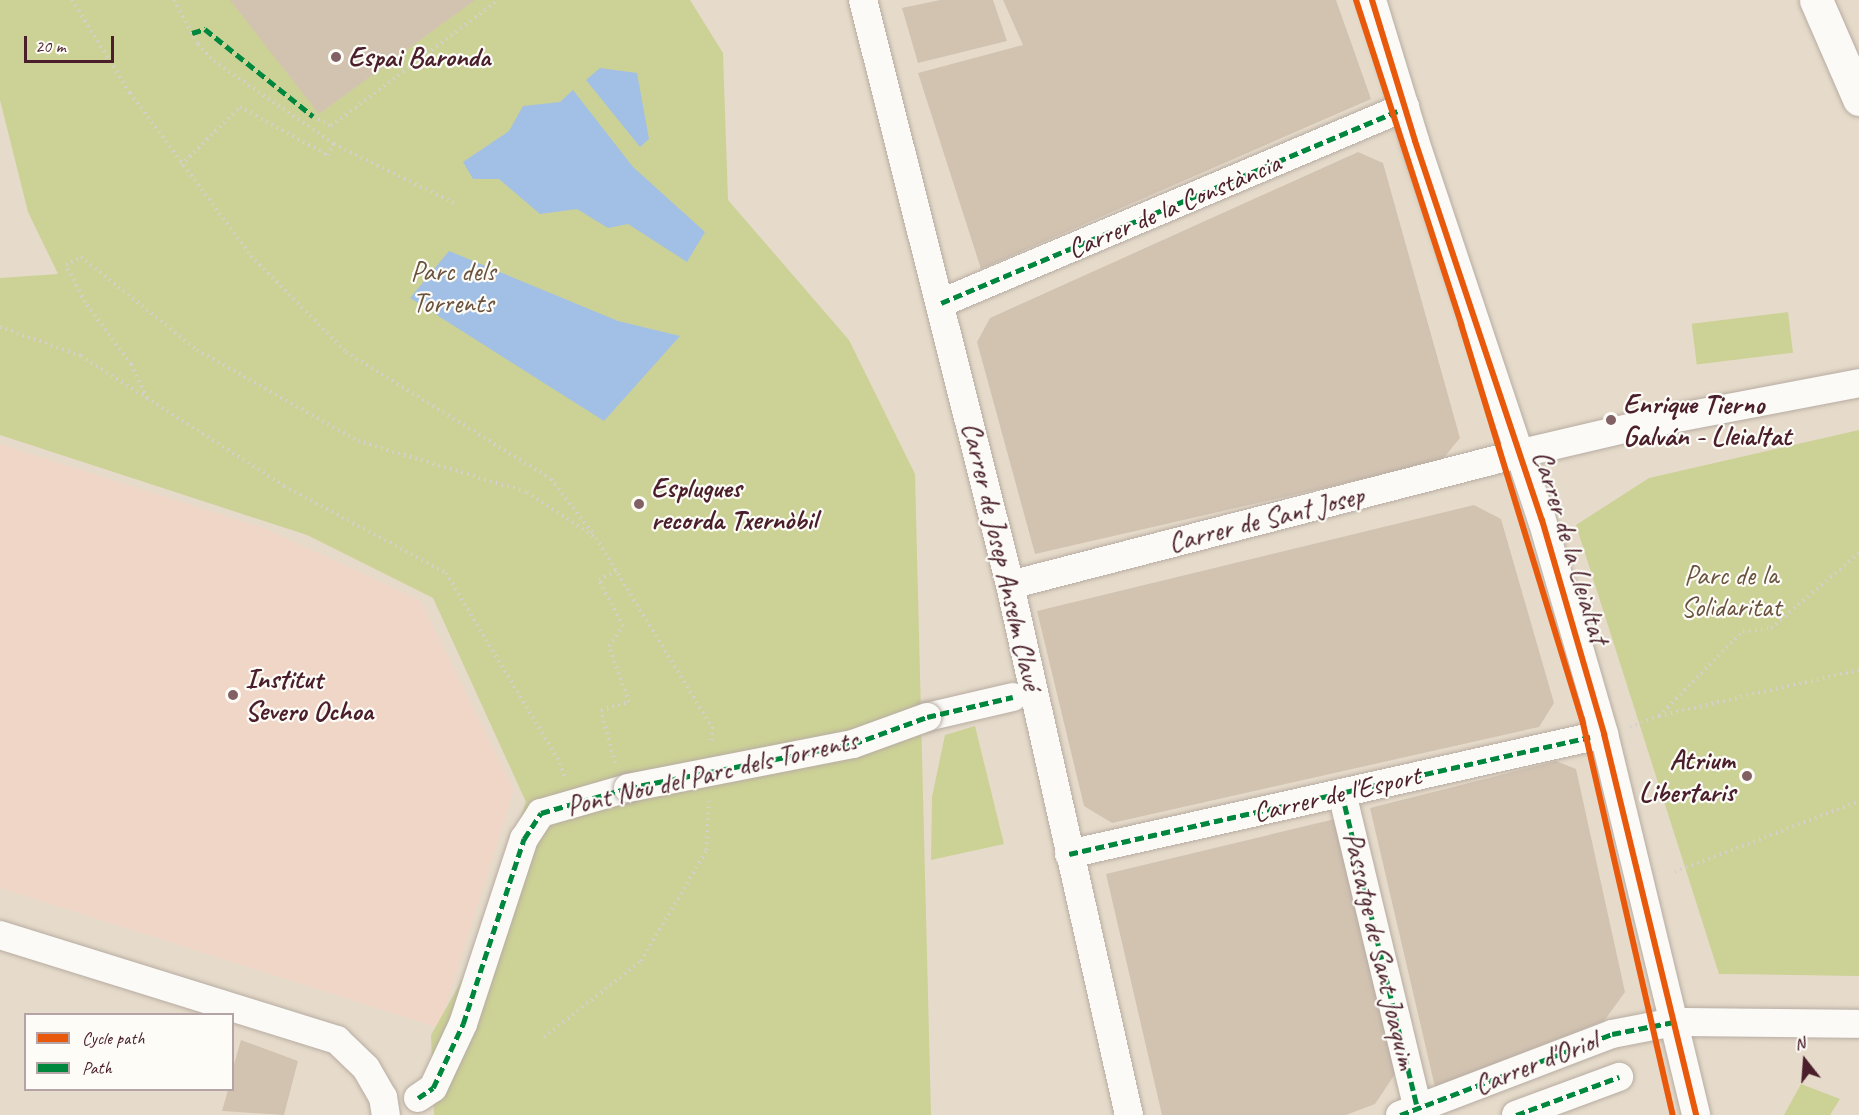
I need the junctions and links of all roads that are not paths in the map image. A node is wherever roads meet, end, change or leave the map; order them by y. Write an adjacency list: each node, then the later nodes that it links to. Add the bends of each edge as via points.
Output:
1 (863, 0): 6 (street, Carrer de Josep Anselm Clavé)
2 (1372, 0): 5 (street, Carrer de la Lleialtat)
3 (1816, 0): 4 (highway)
4 (1859, 99)
5 (1405, 107): 6 (street, Carrer de la Constància); 8 (street, Carrer de la Lleialtat)
6 (941, 303): 9 (street, Carrer de Josep Anselm Clavé)
7 (1859, 383): 8 (street, Carrer de Sant Josep, via 1650,423)
8 (1522, 453): 9 (street, Carrer de Sant Josep); 11 (street, Carrer de la Lleialtat)
9 (1010, 585): 13 (street, Carrer de Josep Anselm Clavé)
10 (1012, 697): 18 (street, Pont Nou del Parc dels Torrents, bridge, via 927,717 853,744 628,788 541,813 524,839 463,1024 433,1088)
11 (1604, 734): 12 (street, Carrer de l'Esport); 15 (street, Carrer de la Lleialtat)
12 (1342, 793): 13 (street, Carrer de l'Esport); 19 (street, Passatge de Sant Joaquim)
13 (1069, 854): 21 (street, Carrer de Josep Anselm Clavé)
14 (0, 935): 20 (street, via 337,1040 366,1068 383,1097)
15 (1674, 1022): 16 (street, Carrer d'Oriol); 19 (street, Carrer d'Oriol, via 1612,1034); 23 (street, Carrer de la Lleialtat)
16 (1859, 1024)
17 (1619, 1077): 22 (street, Carrer d'Oriol)
18 (418, 1098)
19 (1409, 1112)
20 (387, 1115)
21 (1129, 1115)
22 (1516, 1115)
23 (1696, 1115)

